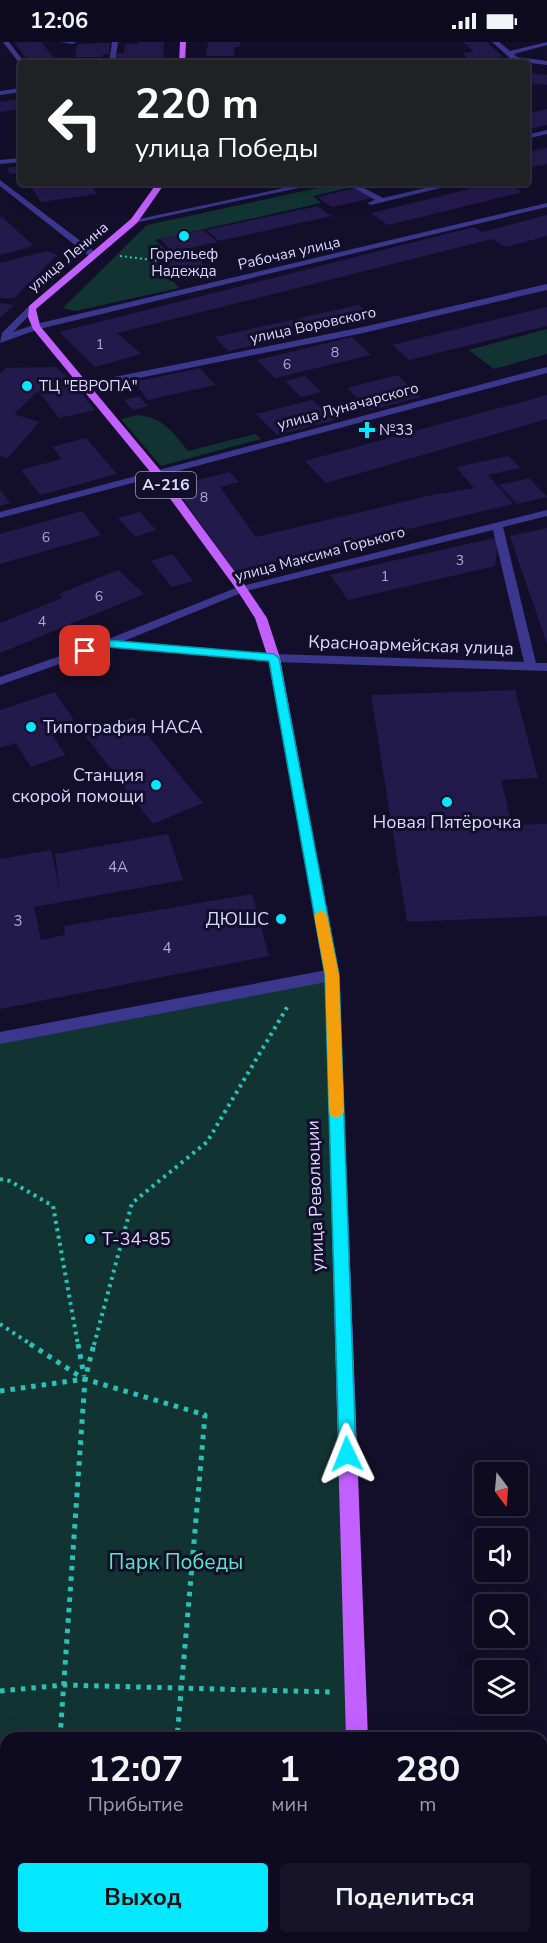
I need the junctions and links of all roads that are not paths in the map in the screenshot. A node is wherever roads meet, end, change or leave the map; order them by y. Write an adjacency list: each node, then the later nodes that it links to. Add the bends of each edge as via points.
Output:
1 (6, 42): 9 (street)
2 (63, 42): 3 (street)
3 (73, 42)
4 (115, 42): 10 (street)
5 (183, 42): 11 (main road)
6 (495, 42): 8 (street)
7 (540, 44): 8 (street)
8 (508, 54): 12 (street)
9 (20, 60)
10 (112, 60)
11 (182, 60)
12 (515, 60)
13 (530, 61): 14 (street)
14 (547, 63)
15 (18, 90): 16 (street)
16 (0, 93)
17 (547, 132): 18 (street)
18 (530, 136)
19 (18, 160): 20 (street)
20 (0, 162)
21 (0, 182): 30 (street)
22 (159, 186): 29 (main road, улица Ленина)
23 (303, 186): 29 (street)
24 (355, 186): 26 (street)
25 (444, 186): 26 (street)
26 (381, 200): 27 (street)
27 (370, 203)
28 (547, 205): 33 (street, Рабочая улица)
29 (134, 221): 30 (main road, улица Ленина)
30 (92, 255): 32 (main road, улица Ленина)
31 (547, 287): 36 (street, улица Воровского, via 363,330)
32 (32, 308): 33 (main road, улица Ленина / А-216); 34 (street)
33 (36, 327): 34 (street); 36 (main road, А-216)
34 (0, 339)
35 (547, 370): 37 (street, улица Луначарского)
36 (84, 386): 37 (main road, А-216)
37 (156, 472): 39 (street, улица Луначарского); 41 (main road, А-216)
38 (547, 513): 40 (street, улица Максима Горького)
39 (0, 515)
40 (497, 524): 41 (street, улица Максима Горького); 44 (street)
41 (242, 589): 42 (street, улица Максима Горького); 43 (main road, А-216, via 261,618)
42 (107, 643): 43 (street, Красноармейская улица); 46 (street, улица Максима Горького)
43 (274, 658): 44 (street, Красноармейская улица); 47 (main road, улица Революции / А-216)
44 (531, 667): 45 (street, Красноармейская улица)
45 (547, 667)
46 (0, 681)
47 (332, 975): 48 (street); 49 (main road, улица Революции / А-216)
48 (0, 1038)
49 (357, 1732)

